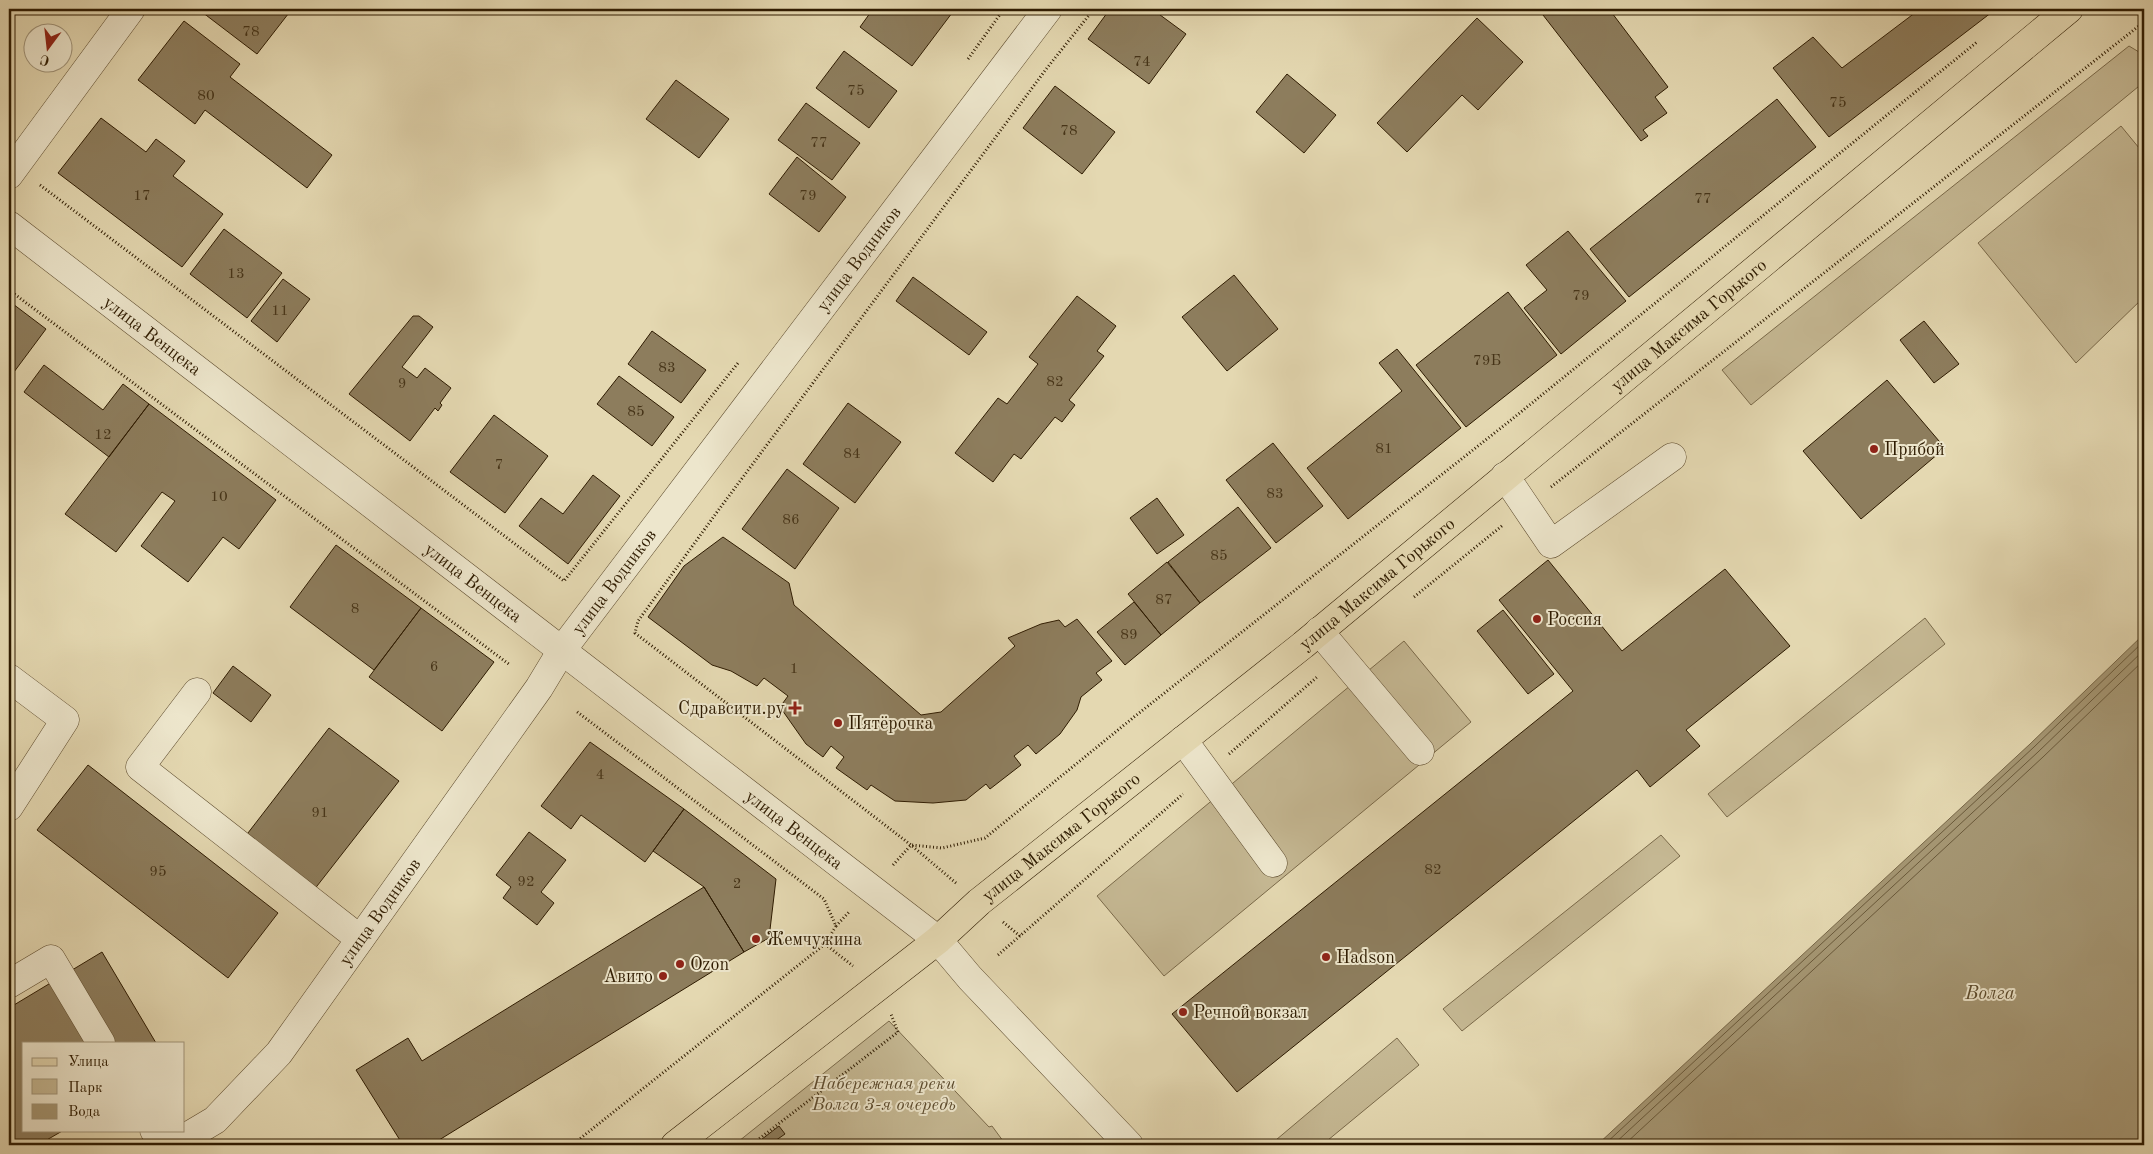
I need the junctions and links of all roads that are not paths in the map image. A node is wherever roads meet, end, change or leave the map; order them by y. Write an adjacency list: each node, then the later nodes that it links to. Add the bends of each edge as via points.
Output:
1 (131, 9): 4 (street)
2 (1048, 9): 9 (street, улица Водников)
3 (2069, 9): 7 (main road, улица Максима Горького)
4 (9, 175)
5 (9, 225): 9 (street, улица Венцека)
6 (1672, 457): 7 (street, via 1551,544)
7 (1505, 476): 8 (main road, улица Максима Горького)
8 (1319, 631): 12 (main road, улица Максима Горького); 13 (street)
9 (562, 650): 16 (street, улица Водников, via 539,688); 17 (street, улица Венцека)
10 (9, 678): 14 (street, via 65,720)
11 (198, 692): 16 (street, via 140,767)
12 (1183, 740): 15 (street); 17 (main road, улица Максима Горького, via 978,902)
13 (1420, 751)
14 (9, 807)
15 (1273, 863)
16 (360, 940): 22 (street, улица Водников, via 279,1053 215,1120)
17 (938, 940): 23 (main road, улица Максима Горького); 24 (street, улица Венцека)
18 (9, 984): 19 (street, via 51,959)
19 (100, 1042)
20 (155, 1132): 21 (street)
21 (163, 1145)
22 (173, 1145)
23 (675, 1145)
24 (1129, 1145)

